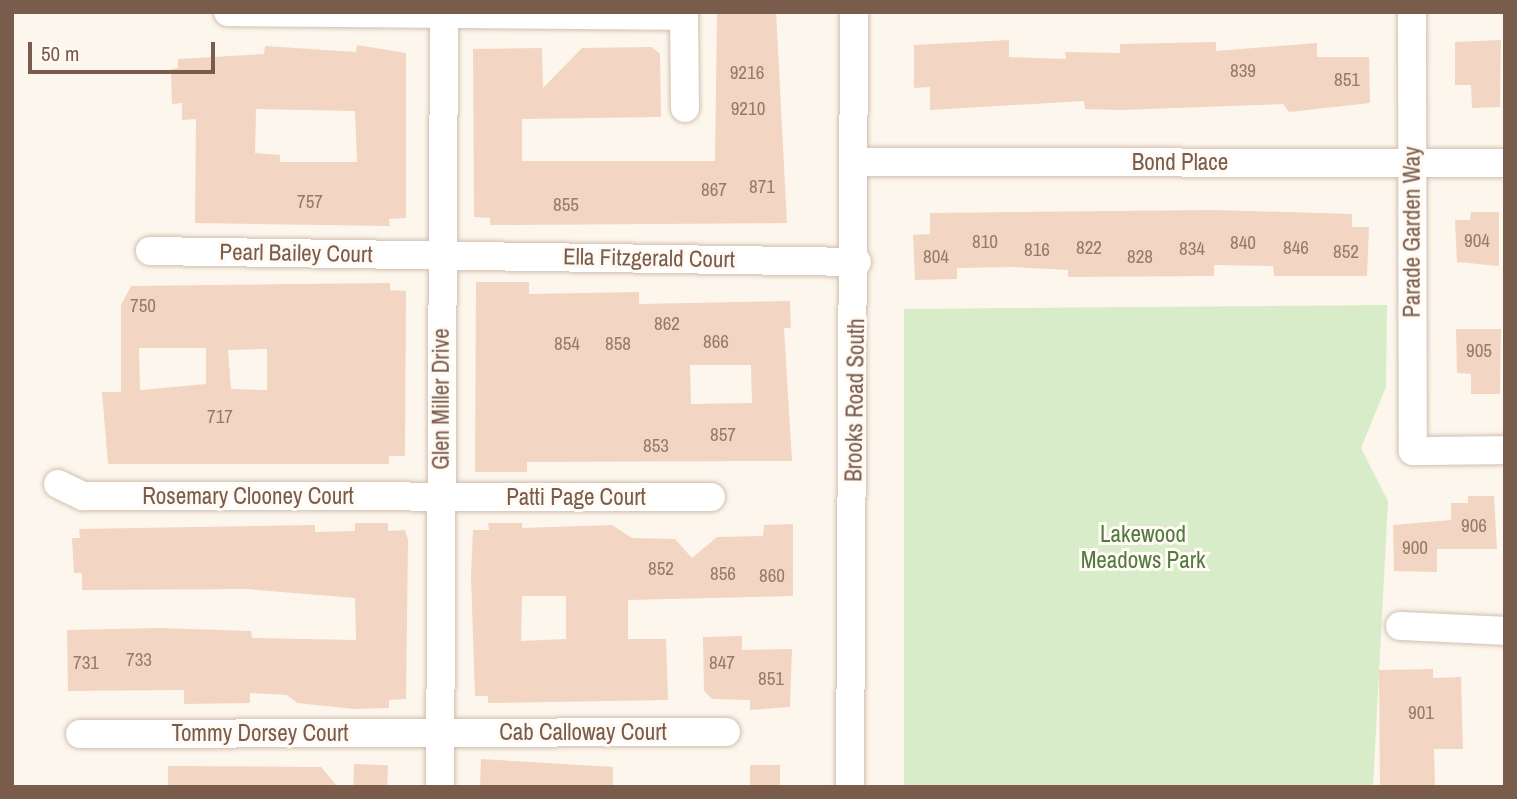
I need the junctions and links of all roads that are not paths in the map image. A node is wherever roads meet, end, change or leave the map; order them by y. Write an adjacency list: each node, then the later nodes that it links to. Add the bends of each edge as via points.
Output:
1 (228, 12): 4 (street)
2 (854, 12): 7 (street, Brooks Road South)
3 (1412, 12): 8 (street, Parade Garden Way)
4 (444, 14): 5 (street); 11 (street, Glen Miller Drive)
5 (684, 14): 6 (street)
6 (685, 108)
7 (855, 162): 8 (street, Bond Place); 12 (street, Brooks Road South)
8 (1412, 163): 9 (street, Bond Place); 13 (street, Parade Garden Way, via 1413,451)
9 (1505, 163)
10 (150, 251): 11 (street, Pearl Bailey Court)
11 (442, 255): 12 (street, Ella Fitzgerald Court); 15 (street, Glen Miller Drive)
12 (857, 261): 23 (street, Brooks Road South)
13 (1505, 450)
14 (58, 484): 15 (street, Rosemary Clooney Court, via 83,496)
15 (440, 497): 16 (street, Patti Page Court); 20 (street, Glen Miller Drive)
16 (711, 497)
17 (1400, 626): 18 (street)
18 (1505, 631)
19 (726, 732): 20 (street, Cab Calloway Court)
20 (440, 733): 21 (street, Tommy Dorsey Court); 22 (street, Glen Miller Drive)
21 (80, 734)
22 (440, 787)
23 (850, 787)

